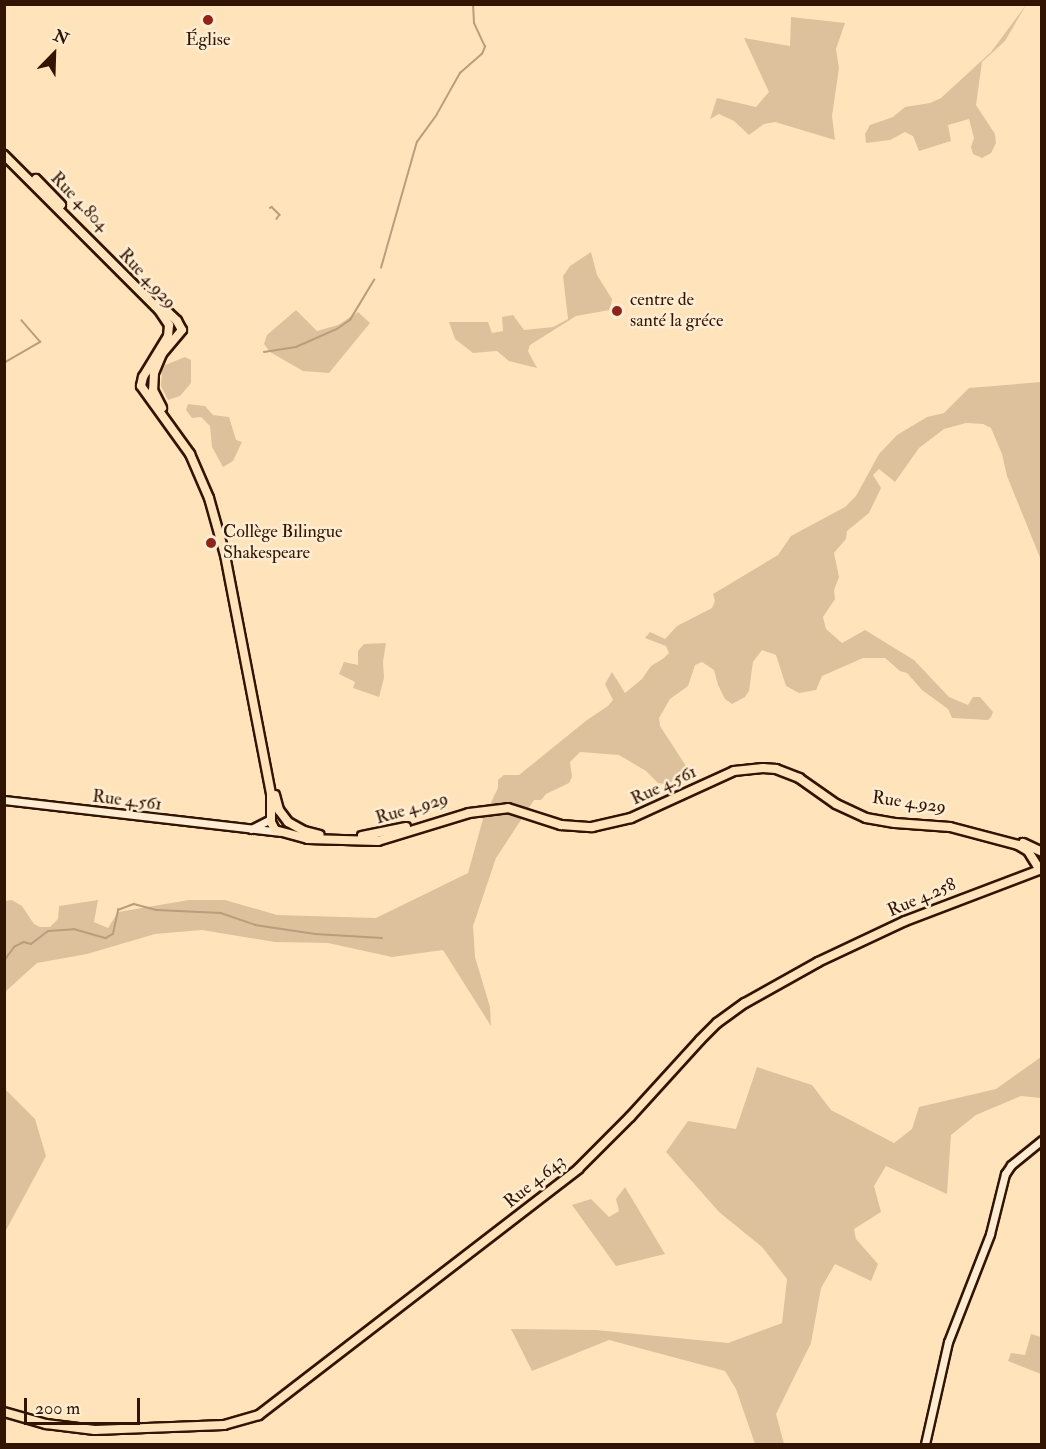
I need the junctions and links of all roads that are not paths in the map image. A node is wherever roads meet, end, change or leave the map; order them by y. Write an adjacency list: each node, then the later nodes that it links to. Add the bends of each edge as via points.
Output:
1 (4, 149): 4 (main road, Rue 4.804)
2 (4, 155): 3 (main road, Rue 4.929, via 159,310)
3 (170, 328): 4 (main road); 5 (main road, Rue 4.929)
4 (180, 328): 6 (main road, Rue 4.929, via 159,359)
5 (143, 377): 6 (main road, via 149,376); 7 (main road, Rue 4.929)
6 (153, 383): 7 (main road, via 150,390); 9 (main road, via 161,406 196,456 214,497 235,579 272,780)
7 (143, 390): 10 (main road, via 190,454 212,508 225,555 271,795)
8 (4, 800): 11 (street, Rue 4.561)
9 (285, 818): 10 (main road, via 278,816); 12 (main road, via 285,828); 13 (main road, Rue 4.929, via 310,833 368,836 470,808 501,804 517,805 566,822 597,822 651,806 739,765 763,764 796,773 872,816 965,826)
10 (271, 822): 11 (street); 12 (main road, Rue 4.561)
11 (246, 830): 12 (street, Rue 4.561)
12 (279, 832): 14 (main road, Rue 4.561, via 308,839 378,841 498,808 517,809 561,825 592,827 631,818 734,771 763,768 799,778 836,804 866,818 959,828 1018,845 1028,851)
13 (1041, 852)
14 (1040, 870): 15 (highway, Rue 4.258, via 927,912)
15 (818, 962): 17 (highway, Rue 4.643, via 717,1023 579,1169 259,1415 224,1425 95,1430 50,1425)
16 (1041, 1140): 18 (street, via 1005,1174 990,1234 948,1342)
17 (4, 1412)
18 (925, 1444)

